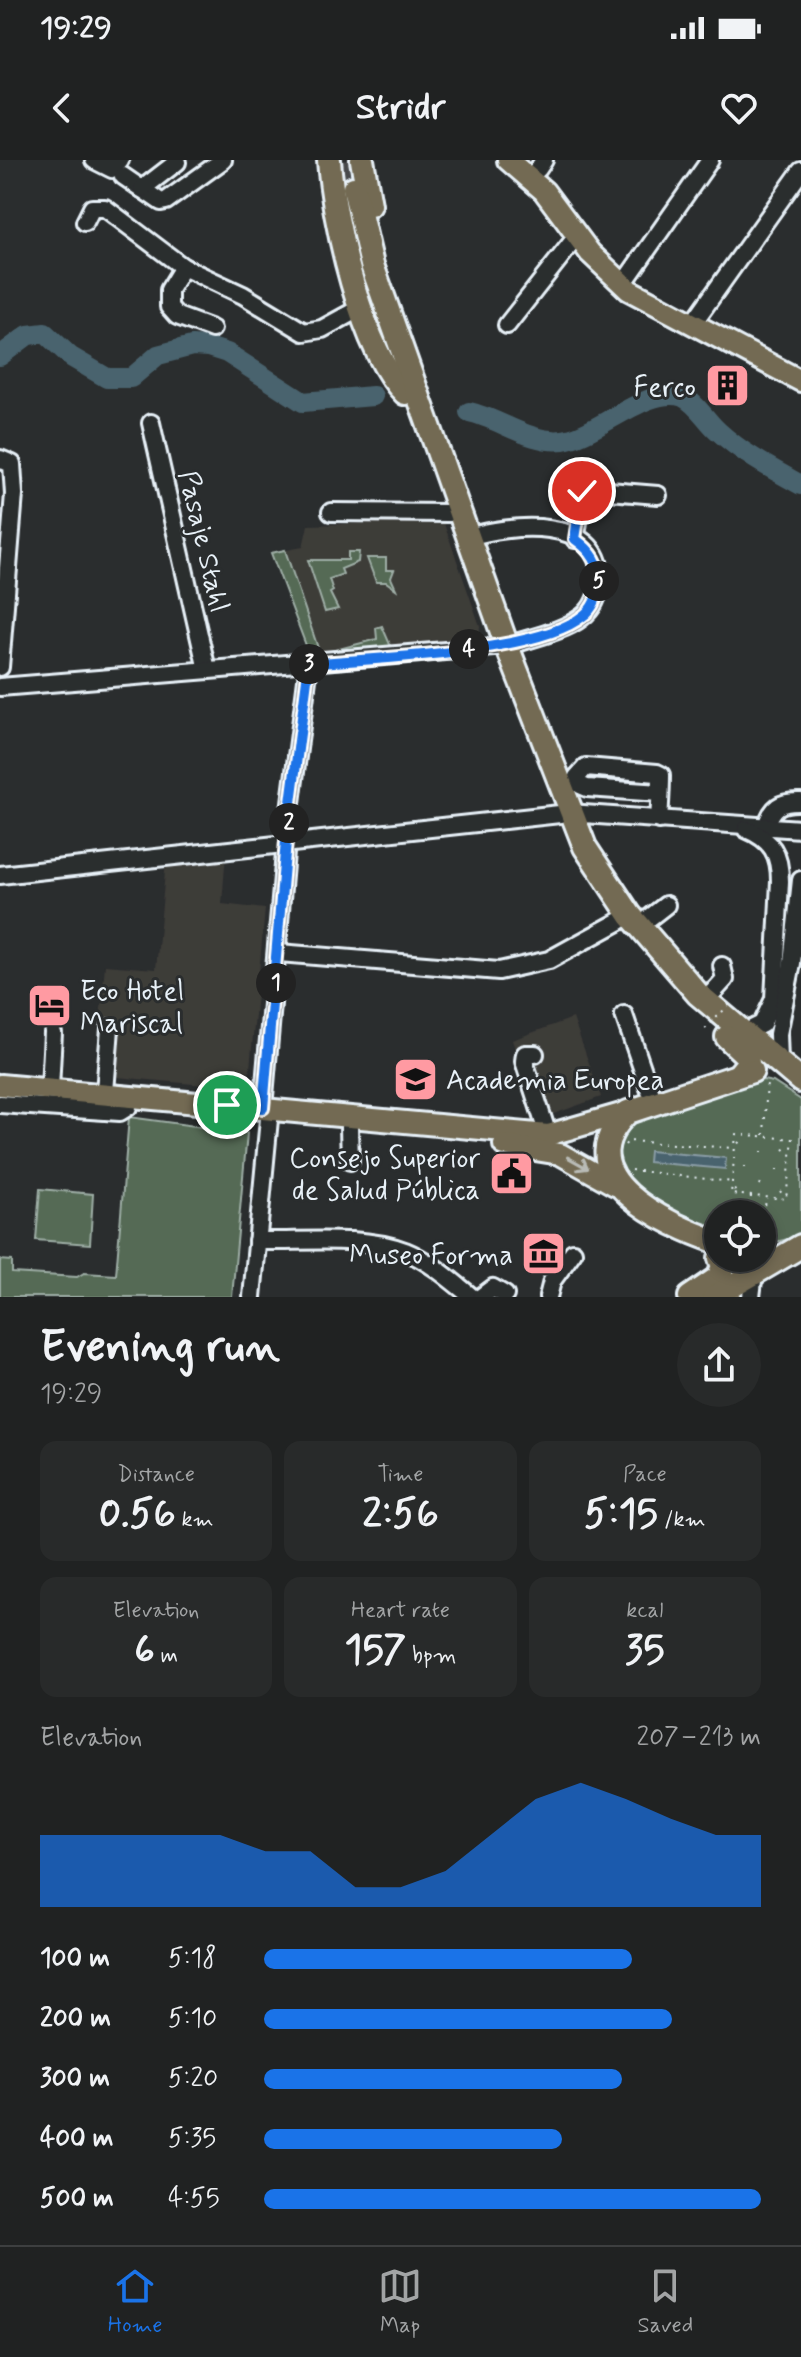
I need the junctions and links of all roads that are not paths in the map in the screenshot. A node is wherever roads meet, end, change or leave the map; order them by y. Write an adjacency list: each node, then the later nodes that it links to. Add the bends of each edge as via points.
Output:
1 (94, 160): 9 (street)
2 (223, 160): 12 (street, via 166,201)
3 (329, 160): 17 (highway, via 340,236)
4 (362, 160): 23 (highway, via 374,229 413,349)
5 (508, 160): 14 (main road, via 557,205)
6 (710, 160): 16 (street)
7 (177, 162): 12 (street)
8 (537, 163): 16 (main road)
9 (122, 168): 12 (street)
10 (801, 171): 18 (street)
11 (348, 188): 23 (highway, via 356,258)
12 (142, 189)
13 (85, 222): 15 (street, via 92,208 105,208)
14 (577, 236): 19 (street); 22 (main road, via 629,290)
15 (183, 267): 17 (street, via 304,332 322,329); 20 (street, via 169,290 169,307 177,316)
16 (628, 277): 18 (main road)
17 (362, 307): 23 (highway, via 386,370)
18 (698, 316): 21 (main road)
19 (507, 325)
20 (212, 329)
21 (801, 369)
22 (801, 381)
23 (412, 394): 28 (highway); 30 (highway)
24 (151, 423): 35 (street, Pasaje Stahl)
25 (0, 459): 29 (street, via 13,467)
26 (658, 495): 31 (street, via 584,489)
27 (331, 512): 28 (street)
28 (449, 513): 32 (highway)
29 (5, 530): 34 (street)
30 (469, 537): 31 (street, via 525,526); 32 (highway)
31 (575, 539): 32 (street, via 599,569 596,600 580,619)
32 (502, 646): 33 (street); 39 (highway)
33 (309, 664): 35 (street); 44 (street)
34 (0, 667)
35 (207, 670): 36 (street)
36 (0, 687)
37 (660, 793): 40 (street)
38 (801, 802): 42 (street, via 782,803)
39 (562, 814): 40 (street); 44 (street); 48 (highway)
40 (659, 820): 41 (street)
41 (738, 826): 42 (street); 55 (street, via 761,835 780,863 774,999 762,1024)
42 (766, 827): 43 (street)
43 (801, 829)
44 (286, 841): 45 (street); 49 (street)
45 (0, 875)
46 (801, 880): 57 (street)
47 (666, 905): 48 (street)
48 (630, 924): 49 (street, via 549,960 499,971); 51 (highway); 58 (highway, via 682,995 747,1056)
49 (279, 953): 67 (street)
50 (722, 966): 51 (street, via 725,979)
51 (705, 1001): 55 (highway)
52 (624, 1015): 65 (street)
53 (110, 1028): 63 (street)
54 (53, 1033): 61 (street)
55 (742, 1034): 57 (highway)
56 (535, 1054): 69 (street, via 527,1053 524,1059)
57 (773, 1071): 59 (highway)
58 (739, 1074): 62 (highway, via 768,1070); 65 (highway)
59 (801, 1081)
60 (0, 1085): 61 (main road)
61 (50, 1088): 63 (main road)
62 (801, 1090)
63 (105, 1092): 67 (main road)
64 (0, 1101): 67 (main road)
65 (654, 1103): 66 (highway)
66 (628, 1112): 69 (main road); 71 (highway, via 608,1139 606,1156)
67 (266, 1113): 68 (main road); 69 (main road); 74 (street)
68 (349, 1127): 70 (street); 71 (main road, one-way to 71, via 549,1150)
69 (548, 1135)
70 (350, 1161)
71 (619, 1174): 72 (highway)
72 (681, 1230): 73 (highway); 76 (highway)
73 (704, 1237)
74 (257, 1241): 82 (street); 83 (street, via 375,1244 406,1251)
75 (801, 1244): 77 (highway); 80 (highway, via 754,1272)
76 (704, 1246)
77 (776, 1246)
78 (573, 1252): 85 (street, via 552,1281)
79 (721, 1272): 86 (highway)
80 (736, 1294)
81 (505, 1295): 84 (street, via 493,1288)
82 (252, 1297)
83 (472, 1297)
84 (481, 1297)
85 (548, 1297)
86 (690, 1297)

